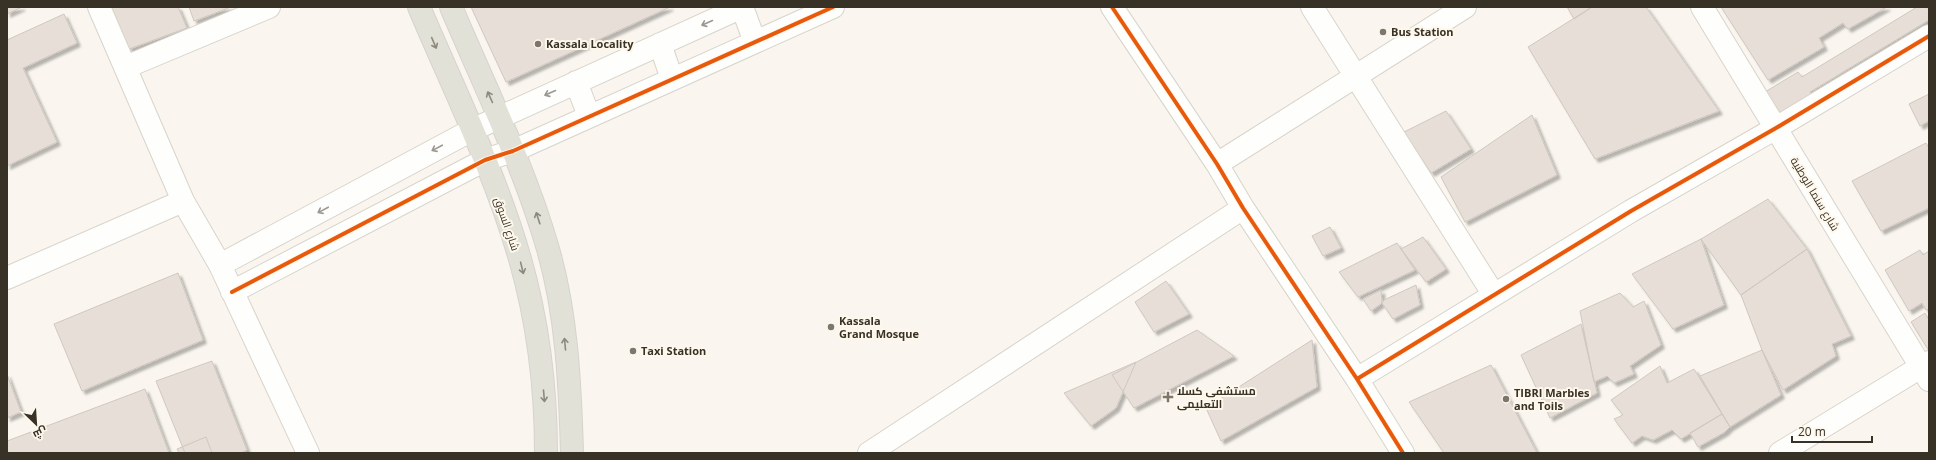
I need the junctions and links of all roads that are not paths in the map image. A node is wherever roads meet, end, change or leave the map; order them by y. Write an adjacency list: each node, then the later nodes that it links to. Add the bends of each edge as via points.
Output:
1 (99, 7): 14 (street)
2 (269, 7): 14 (street)
3 (419, 7): 21 (main road, شارع السوق, one-way to 21)
4 (451, 7): 19 (main road, one-way to 4)
5 (742, 7): 12 (street); 13 (street, one-way to 13)
6 (833, 7): 12 (street)
7 (1112, 7): 24 (street)
8 (1312, 7): 15 (street)
9 (1465, 7): 15 (street)
10 (1702, 7): 20 (street, شارع سنما الوطنية)
11 (1929, 36): 20 (street)
12 (755, 42): 16 (street)
13 (660, 44): 16 (street); 17 (street)
14 (126, 67): 25 (street)
15 (1355, 75): 24 (street); 30 (street)
16 (672, 79): 18 (street)
17 (576, 82): 18 (street); 19 (street, one-way to 19)
18 (589, 116): 22 (street)
19 (498, 117): 21 (street); 22 (main road)
20 (1776, 128): 30 (street, via 1631,211); 31 (street, شارع سنما الوطنية)
21 (472, 130): 23 (main road, شارع السوق); 27 (street, one-way to 27)
22 (513, 151): 23 (street); 35 (main road, one-way to 22, via 567,358 558,291 538,217)
23 (485, 160): 29 (street); 34 (main road, شارع السوق, one-way to 34, via 520,259 530,299 542,370)
24 (1217, 164): 26 (street)
25 (183, 201): 27 (street); 28 (street)
26 (1243, 208): 32 (street); 36 (street)
27 (220, 265): 29 (street)
28 (7, 278)
29 (232, 292): 33 (street)
30 (1494, 295): 32 (street)
31 (1926, 370): 38 (street)
32 (1357, 379): 37 (street)
33 (305, 452)
34 (546, 453)
35 (572, 453)
36 (869, 453)
37 (1403, 453)
38 (1780, 453)

